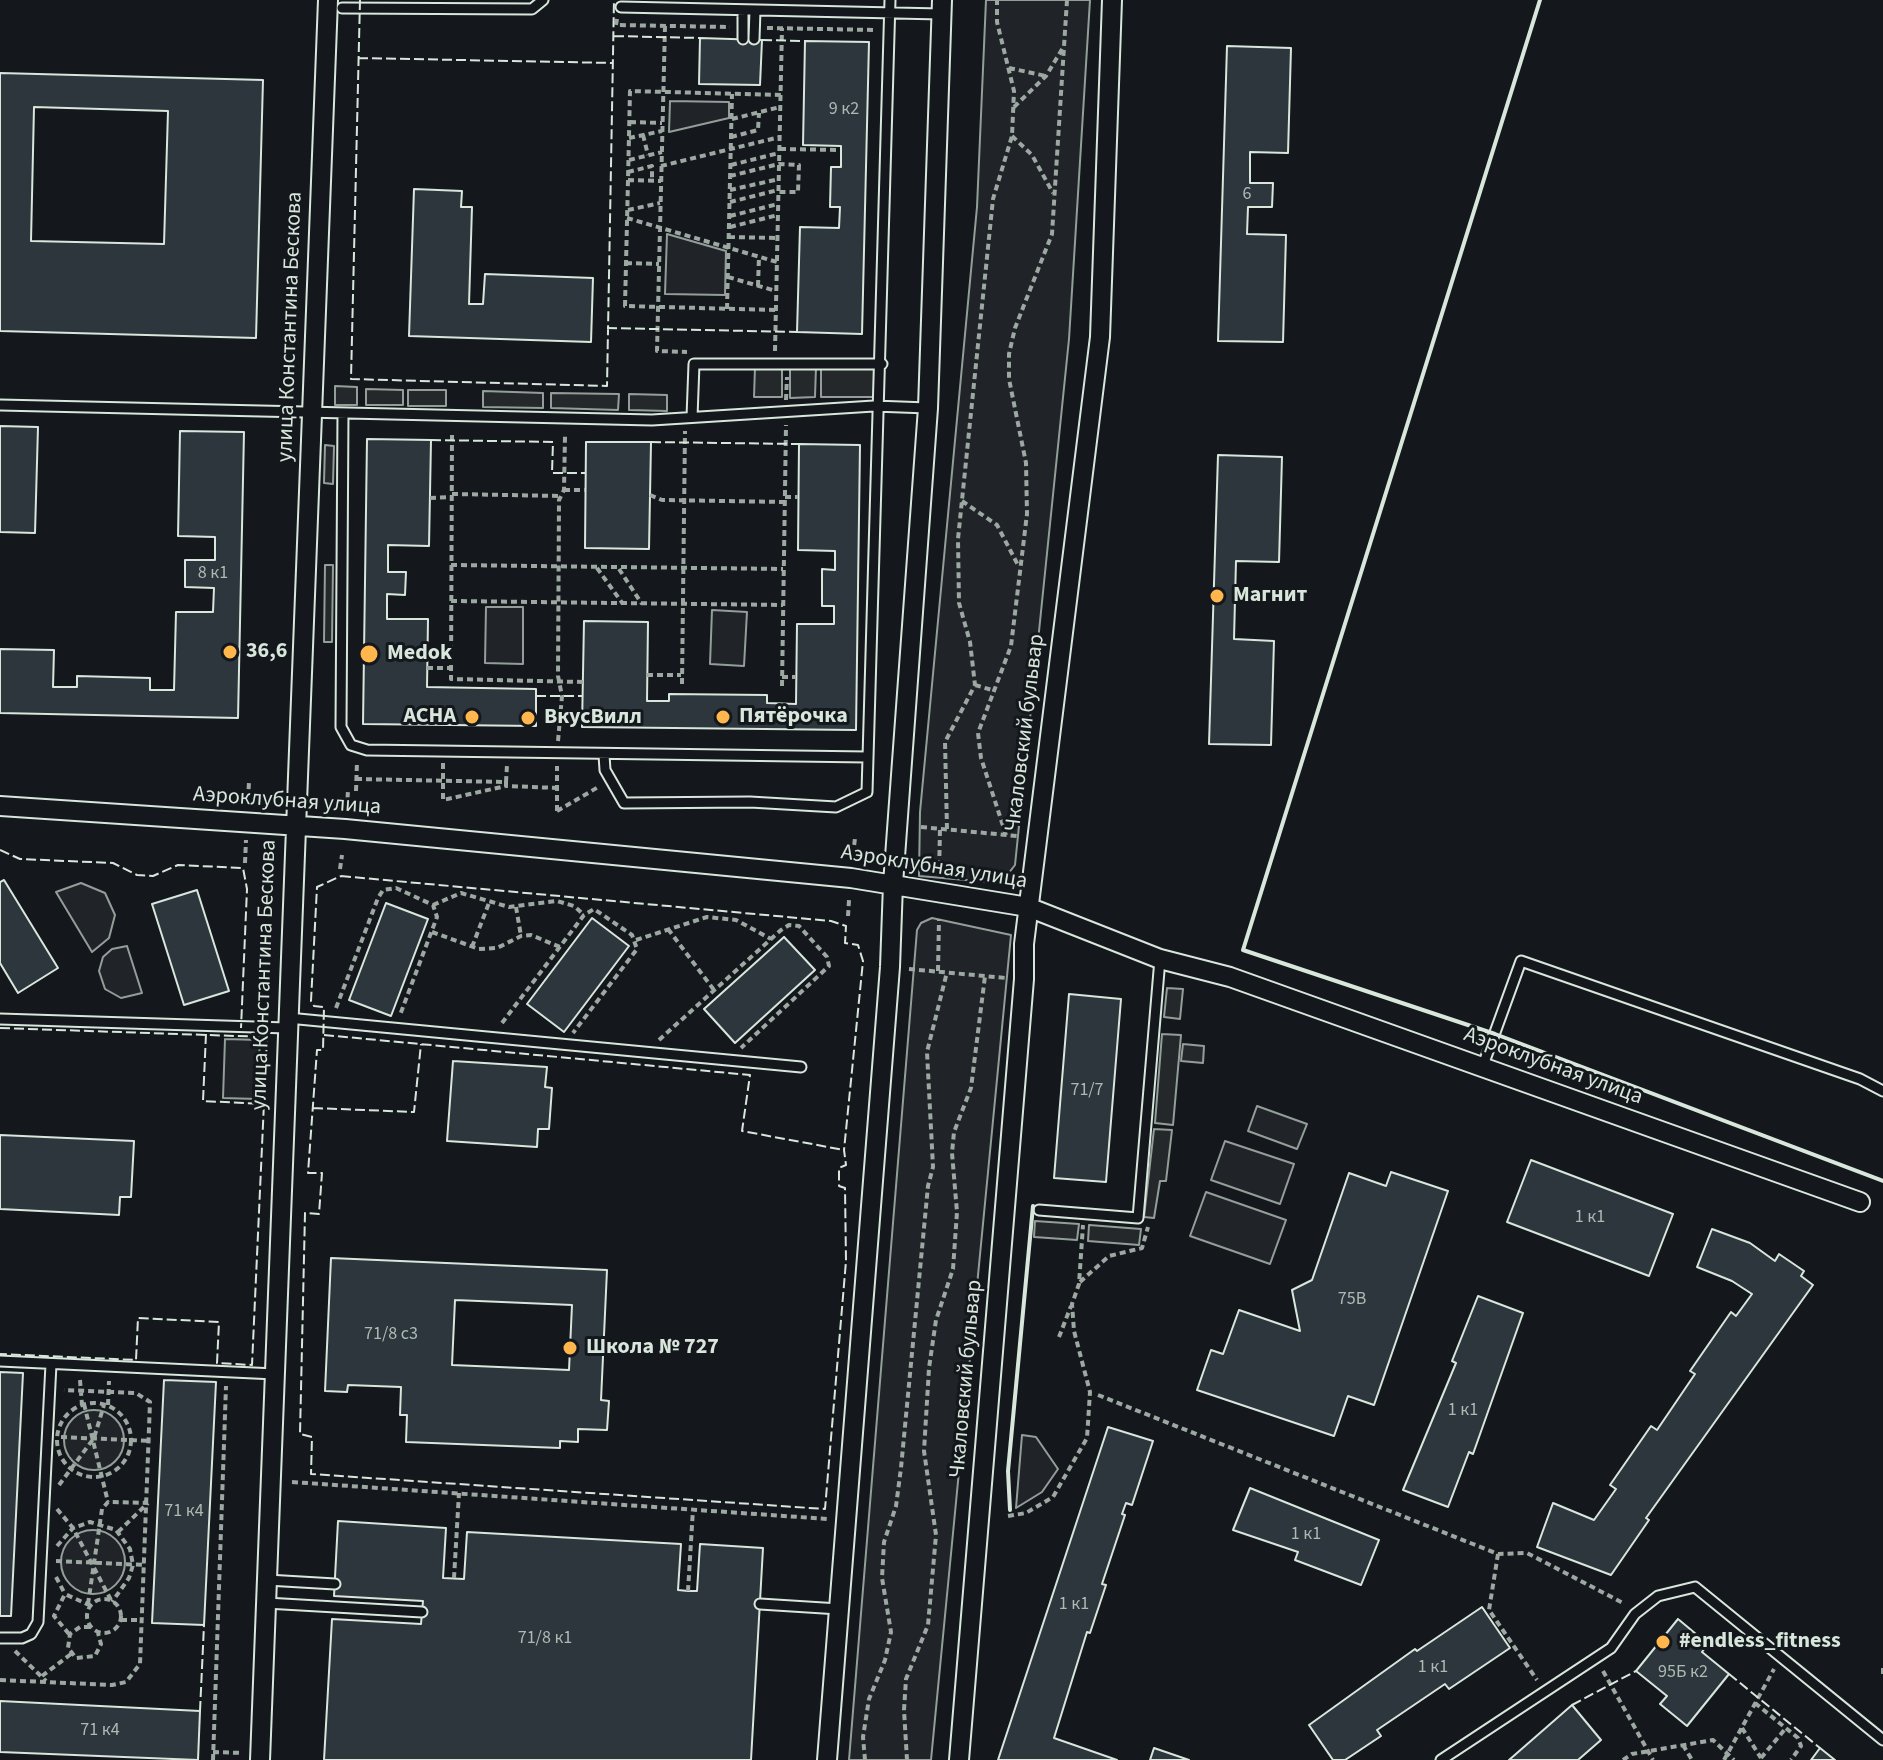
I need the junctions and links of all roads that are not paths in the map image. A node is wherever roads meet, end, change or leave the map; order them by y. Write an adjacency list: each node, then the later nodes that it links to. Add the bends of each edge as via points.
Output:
1 (543, 0): 4 (lane, via 532,9)
2 (890, 0): 9 (lane)
3 (1112, 0): 24 (street, Чкаловский бульвар, via 1100,337)
4 (335, 4): 16 (street, улица Константина Бескова)
5 (621, 7): 7 (lane)
6 (941, 7): 9 (lane); 15 (street)
7 (743, 10): 8 (lane); 10 (lane)
8 (755, 10): 9 (lane); 11 (lane)
9 (890, 13): 12 (lane)
10 (743, 39)
11 (754, 39)
12 (882, 364): 14 (lane); 18 (lane, via 694,364)
13 (0, 405): 16 (lane)
14 (879, 407): 15 (lane); 18 (lane); 20 (lane)
15 (928, 408): 23 (street)
16 (311, 412): 17 (lane); 22 (street, улица Константина Бескова)
17 (343, 413): 18 (lane); 19 (lane, via 341,727 351,745)
18 (692, 417)
19 (604, 755): 20 (lane); 20 (lane, via 606,782 624,803 836,807 867,792)
20 (867, 757)
21 (0, 806): 22 (street, Аэроклубная улица)
22 (295, 827): 23 (street, Аэроклубная улица); 27 (street, улица Константина Бескова)
23 (893, 884): 24 (street, Аэроклубная улица); 40 (street)
24 (1028, 907): 25 (street, Аэроклубная улица); 46 (street, Чкаловский бульвар)
25 (1160, 959): 29 (street, Аэроклубная улица, via 1230,977); 32 (lane, via 1138,1218)
26 (0, 1019): 27 (lane)
27 (288, 1023): 28 (lane, via 331,1022); 35 (street, улица Константина Бескова)
28 (801, 1067)
29 (1482, 1068): 30 (lane, via 1521,961); 31 (street, Аэроклубная улица)
30 (1883, 1091)
31 (1860, 1202)
32 (1039, 1210)
33 (0, 1361): 34 (lane)
34 (51, 1364): 35 (lane); 42 (lane, via 52,1436 38,1622 22,1638)
35 (275, 1374): 36 (street, улица Константина Бескова)
36 (267, 1580): 37 (lane); 38 (street, улица Константина Бескова)
37 (335, 1584)
38 (266, 1603): 41 (lane); 44 (street, улица Константина Бескова)
39 (760, 1604): 40 (lane)
40 (839, 1609): 45 (street)
41 (422, 1612)
42 (0, 1638)
43 (1883, 1740): 47 (lane, via 1695,1587 1658,1596 1638,1611 1611,1648)
44 (252, 1757)
45 (827, 1760)
46 (959, 1760)
47 (1441, 1760)

